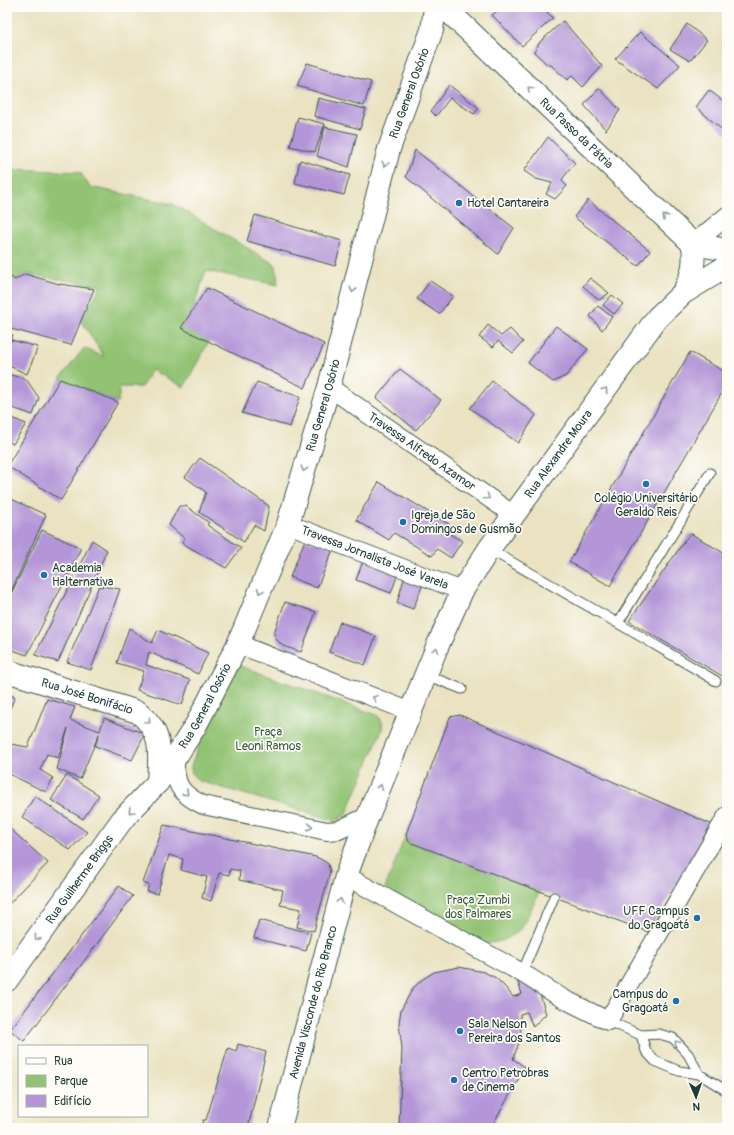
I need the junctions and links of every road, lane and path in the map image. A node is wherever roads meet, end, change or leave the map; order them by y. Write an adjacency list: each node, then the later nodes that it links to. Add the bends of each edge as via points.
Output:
1 (435, 7): 4 (street, Rua General Osório)
2 (444, 7): 3 (street, Rua Passo da Pátria)
3 (460, 23): 4 (street); 6 (street, Rua Passo da Pátria, one-way to 3)
4 (432, 30): 10 (street, Rua General Osório, one-way to 10, via 389,149)
5 (727, 216): 6 (street)
6 (693, 244): 7 (street); 9 (street, via 694,264)
7 (727, 250)
8 (727, 266): 9 (street)
9 (683, 293): 12 (street, Rua Alexandre Moura, one-way to 9, via 657,318)
10 (328, 387): 12 (street, Travessa Alfredo Azamor, one-way to 12); 13 (street, Rua General Osório, one-way to 13)
11 (710, 473): 16 (lane)
12 (515, 516): 14 (street, Rua Alexandre Moura)
13 (288, 524): 15 (street, Travessa Jornalista José Varela); 17 (street, Rua General Osório, one-way to 17)
14 (489, 549): 15 (street, Rua Alexandre Moura); 16 (lane)
15 (462, 591): 19 (street, Rua Alexandre Moura, one-way to 15)
16 (618, 623): 20 (lane)
17 (238, 644): 22 (street, one-way to 17); 23 (street, Rua General Osório, via 196,725)
18 (7, 671): 24 (street, Rua José Bonifácio, one-way to 24, via 138,712 149,721 156,733 160,751)
19 (426, 676): 21 (lane); 22 (street, Rua Alexandre Moura)
20 (716, 681)
21 (462, 689)
22 (411, 712): 25 (street, one-way to 22)
23 (175, 758): 24 (street, Rua General Osório); 25 (street, one-way to 25, via 174,775 178,786 192,800 203,805 327,831 339,830)
24 (158, 783): 30 (street, Rua Guilherme Briggs, one-way to 30, via 122,820)
25 (368, 816): 27 (street)
26 (727, 816): 31 (street)
27 (346, 876): 29 (street); 35 (street, Avenida Visconde do Rio Branco, one-way to 27)
28 (554, 897): 29 (lane)
29 (522, 973): 31 (street, via 562,998)
30 (7, 980)
31 (608, 1021): 32 (lane)
32 (641, 1035): 33 (lane, via 646,1051 656,1061 679,1071); 33 (lane, one-way to 32, via 688,1054 673,1038 659,1034)
33 (699, 1074): 34 (lane)
34 (727, 1091)
35 (280, 1128)

